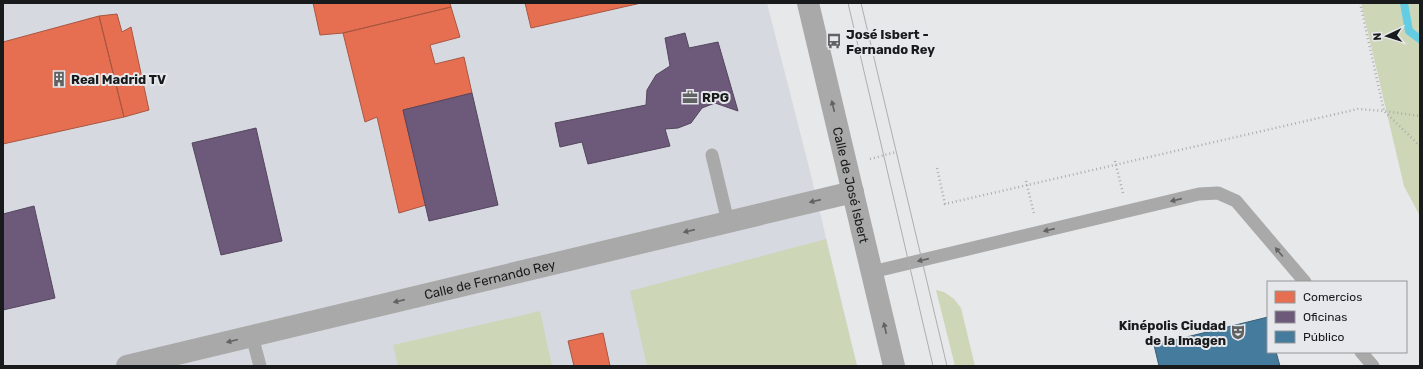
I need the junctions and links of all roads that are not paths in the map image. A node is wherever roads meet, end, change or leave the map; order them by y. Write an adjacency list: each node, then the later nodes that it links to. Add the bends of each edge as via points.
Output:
1 (808, 3): 3 (street, Calle de José Isbert, one-way to 1)
2 (712, 155): 4 (lane)
3 (853, 192): 4 (street, Calle de Fernando Rey, one-way to 4); 5 (street, Calle de José Isbert)
4 (728, 222): 7 (street, Calle de Fernando Rey, one-way to 7)
5 (872, 272): 6 (lane, one-way to 5, via 1236,201 1218,193 1199,194); 11 (street, Calle de José Isbert, one-way to 5)
6 (1304, 281)
7 (252, 336): 9 (street, Calle de Fernando Rey, one-way to 9); 10 (lane)
8 (1363, 353): 12 (lane)
9 (127, 366)
10 (260, 366)
11 (894, 366)
12 (1373, 366)

